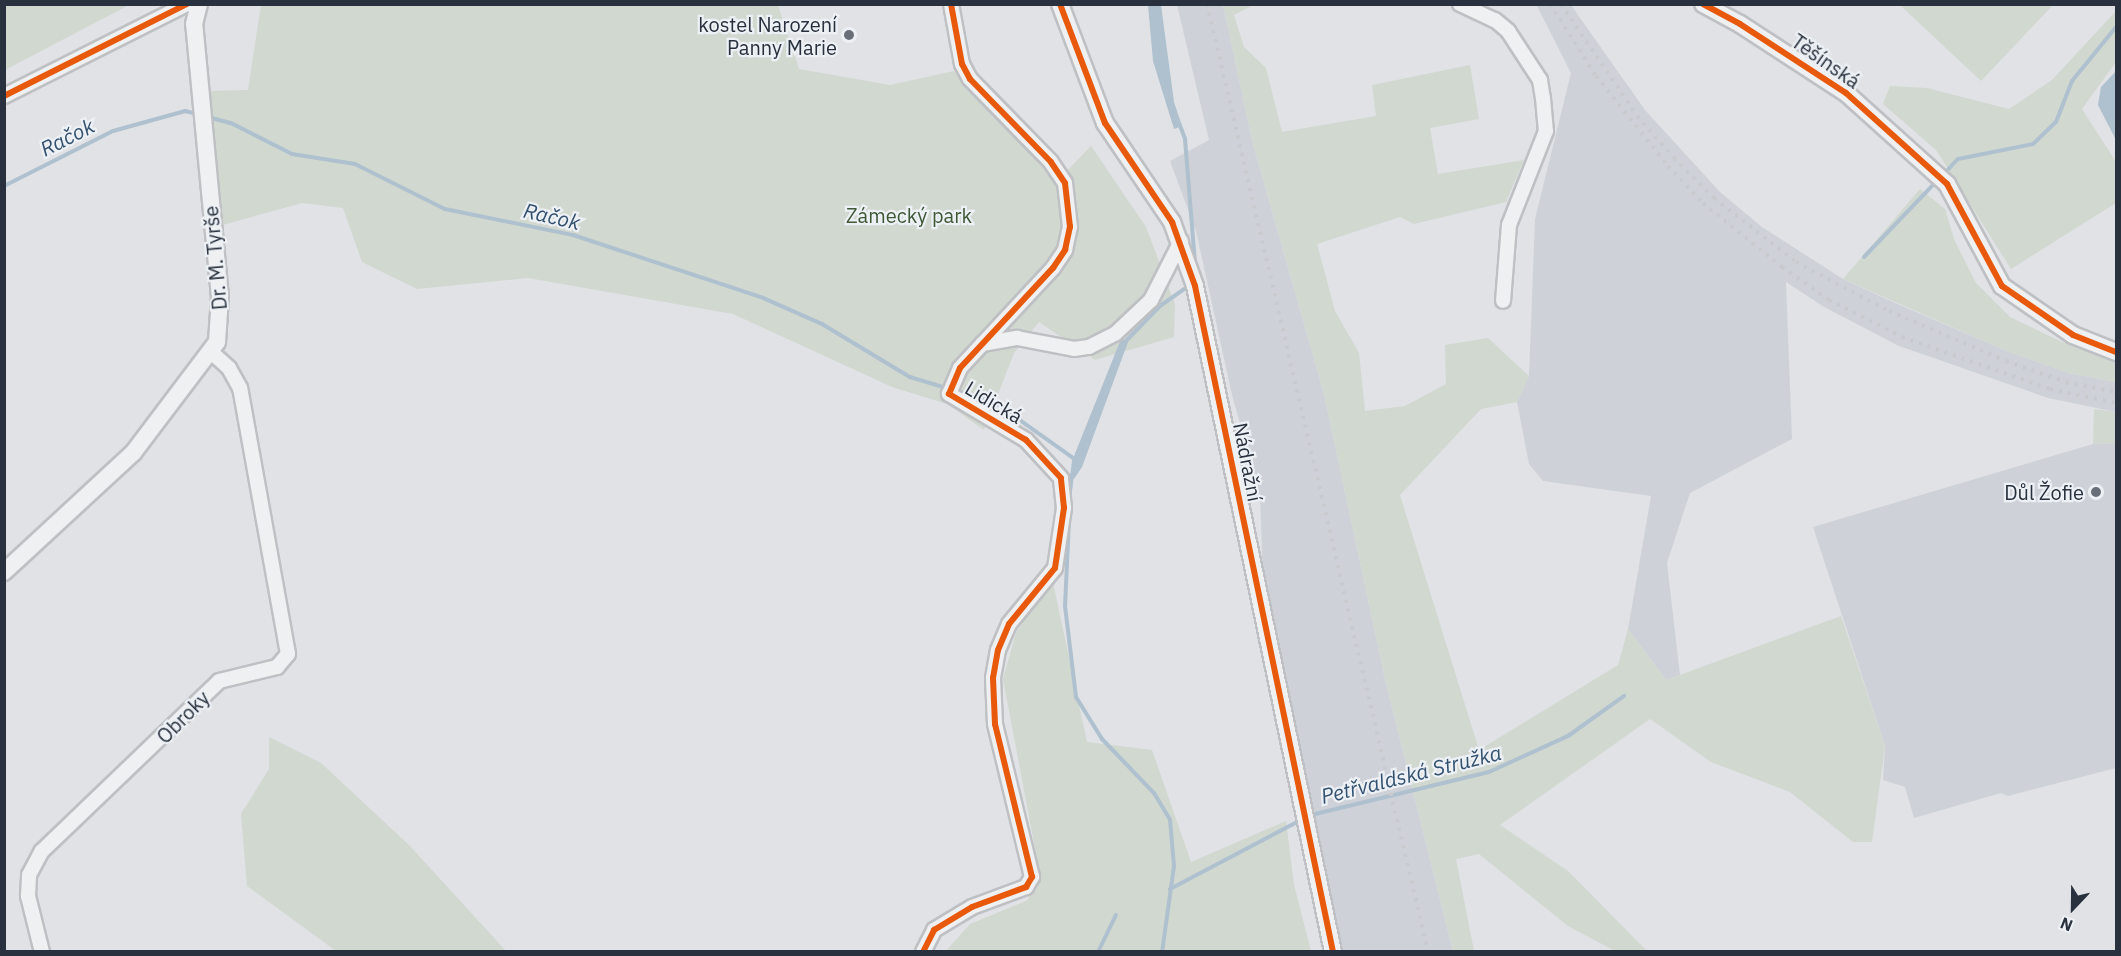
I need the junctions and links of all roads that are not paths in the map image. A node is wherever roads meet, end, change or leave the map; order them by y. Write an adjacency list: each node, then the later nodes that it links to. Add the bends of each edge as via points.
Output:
1 (187, 4): 7 (street)
2 (199, 4): 11 (street, Dr. M. Tyrše, via 194,24 221,314 217,342)
3 (951, 4): 10 (street, Lidická, via 962,64 970,79 1051,162 1065,183 1070,227 1065,250 1053,268)
4 (1060, 4): 8 (street, Nádražní, via 1105,123)
5 (1460, 4): 9 (street, via 1495,20 1508,31 1540,80 1543,98 1546,130 1509,225)
6 (1703, 4): 12 (street, Těšínská, via 1846,93 1947,183 2002,286 2073,335)
7 (4, 96)
8 (1181, 241): 10 (street, via 1151,300 1116,333 1089,347 1074,349 1017,338); 16 (street, Nádražní, via 1207,338)
9 (1503, 301)
10 (982, 344): 15 (street, Lidická, via 949,394 1026,440 1060,478 1065,508 1055,568 1009,624 998,650 993,678 995,724 1032,877 1026,887 972,907 934,930)
11 (211, 352): 13 (street, Dr. M. Tyrše, via 133,453); 14 (street, Obroky, via 229,368 240,388 288,654 277,667 219,681 42,851 28,875)
12 (2116, 352)
13 (4, 572)
14 (42, 951)
15 (923, 951)
16 (1333, 951)

